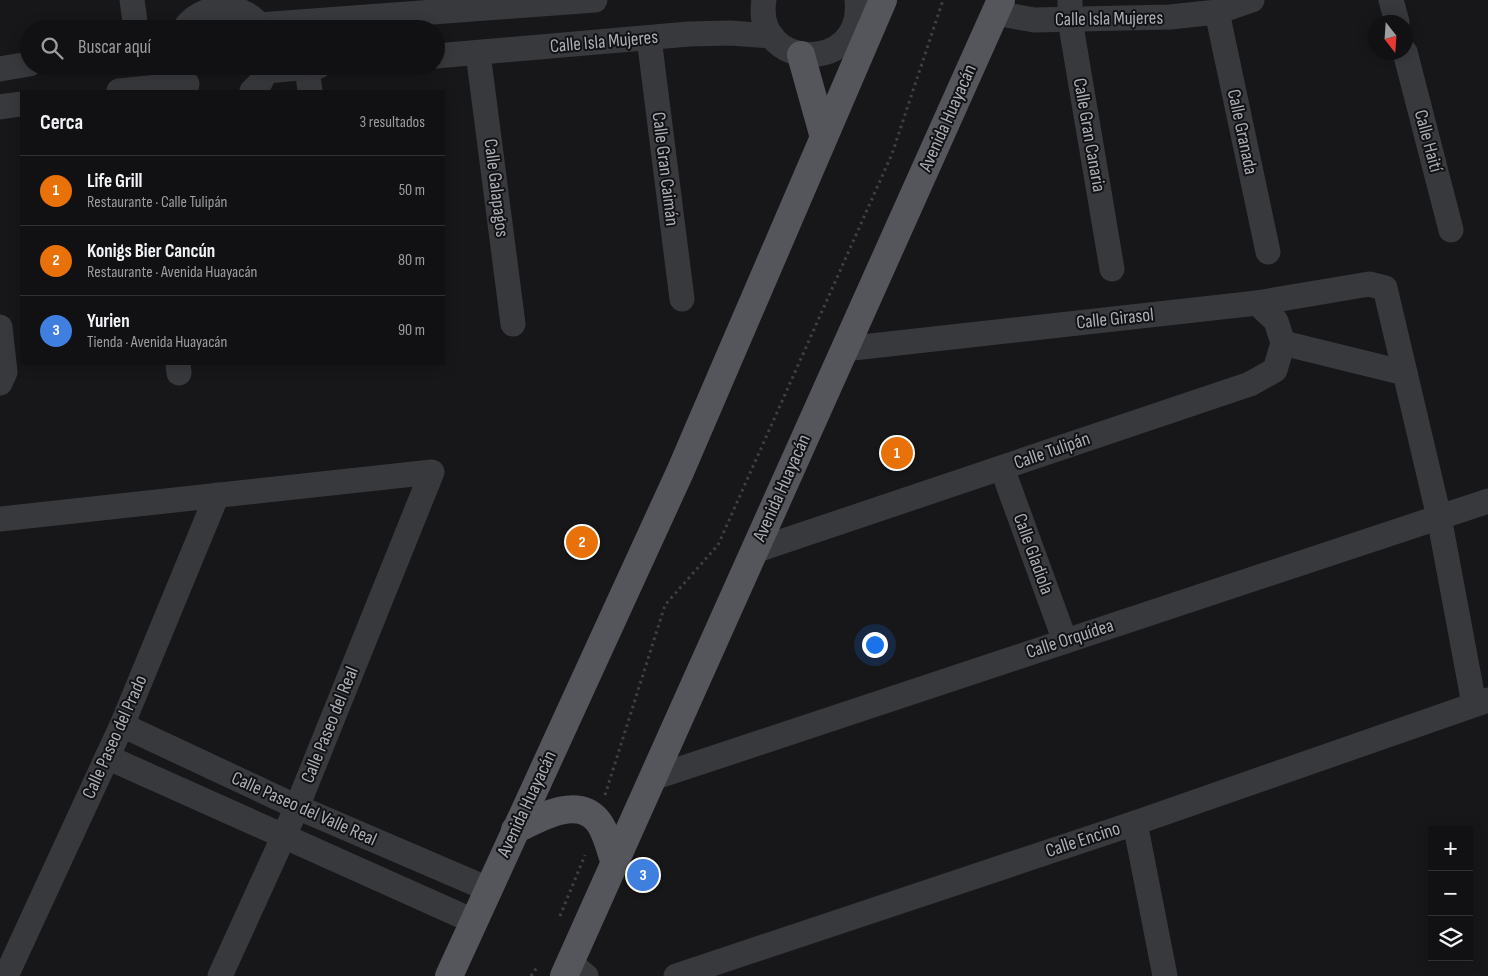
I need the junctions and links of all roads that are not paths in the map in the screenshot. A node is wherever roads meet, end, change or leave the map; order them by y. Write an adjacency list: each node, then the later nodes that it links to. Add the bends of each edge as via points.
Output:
1 (132, 0): 14 (street)
2 (596, 0): 8 (street)
3 (764, 0): 18 (street, via 763,15)
4 (857, 0): 21 (street, via 856,23 850,36 828,52 815,56)
5 (883, 0): 32 (main road, Avenida Huayacán)
6 (1252, 0): 12 (street, Calle Isla Mujeres)
7 (1391, 0): 13 (street)
8 (474, 4): 11 (street)
9 (998, 6): 10 (street, Calle Isla Mujeres, via 1034,20); 41 (main road, Avenida Huayacán)
10 (1070, 10): 12 (street, Calle Isla Mujeres, via 1170,17); 35 (street, Calle Gran Canaria)
11 (309, 11): 17 (street)
12 (1217, 12): 34 (street, Calle Granada)
13 (1395, 15)
14 (135, 20)
15 (193, 20): 16 (street, via 219,8 241,11)
16 (252, 20)
17 (282, 20)
18 (772, 36): 19 (street, Calle Isla Mujeres, via 730,33); 21 (street, via 785,48)
19 (649, 38): 20 (street, Calle Isla Mujeres); 36 (street, Calle Gran Caimán)
20 (478, 52): 22 (street, Calle Isla Mujeres); 38 (street, Calle Galapagos)
21 (801, 54): 32 (main road)
22 (445, 55)
23 (1407, 60): 33 (street, Calle Haití)
24 (20, 66): 25 (street)
25 (0, 69)
26 (262, 75): 29 (street)
27 (186, 81): 28 (street)
28 (133, 90)
29 (253, 90)
30 (20, 104): 31 (street)
31 (0, 106)
32 (823, 134): 57 (main road, Avenida Huayacán, via 680,472)
33 (1451, 230)
34 (1268, 252)
35 (1112, 269)
36 (682, 299)
37 (1257, 303): 40 (street, via 1276,321); 41 (street, Calle Girasol); 42 (street, Calle Girasol, via 1369,284 1385,288)
38 (513, 324)
39 (0, 327): 43 (street, via 5,372)
40 (1283, 343): 42 (street); 44 (street, Calle Tulipán, via 1275,370 1250,384)
41 (844, 349): 49 (main road, Avenida Huayacán)
42 (1405, 373): 47 (street)
43 (0, 383)
44 (1002, 468): 49 (street, Calle Tulipán); 50 (street, Calle Gladiola)
45 (217, 495): 48 (street); 52 (street, Calle Paseo del Prado); 55 (street, Calle Paseo del Real, via 432,472)
46 (1488, 501): 47 (street, Calle Orquídea)
47 (1439, 517): 50 (street, Calle Orquídea); 51 (street)
48 (0, 520)
49 (754, 551): 54 (main road, Avenida Huayacán)
50 (1065, 641): 54 (street, Calle Orquídea)
51 (1481, 702): 56 (street, Calle Encino)
52 (122, 725): 53 (street, Calle Paseo del Prado); 55 (street, Calle Paseo del Valle Real)
53 (107, 756): 58 (street, Calle Paseo del Valle Real); 63 (street, Calle Paseo del Prado)
54 (652, 778): 59 (main road, Avenida Huayacán)
55 (297, 807): 58 (street, Calle Paseo del Real); 60 (street, Calle Paseo del Valle Real)
56 (1135, 823): 66 (street, Calle Encino); 67 (street)
57 (514, 830): 59 (main road, via 545,815 568,809 587,812 597,820); 60 (main road, Avenida Huayacán)
58 (283, 837): 61 (street, Calle Paseo del Valle Real); 64 (street, Calle Paseo del Real)
59 (615, 862): 62 (main road, Avenida Huayacán)
60 (488, 889): 61 (main road, Avenida Huayacán)
61 (473, 920): 65 (main road, Avenida Huayacán)
62 (574, 972)
63 (6, 976)
64 (220, 976)
65 (449, 976)
66 (676, 976)
67 (1165, 976)

